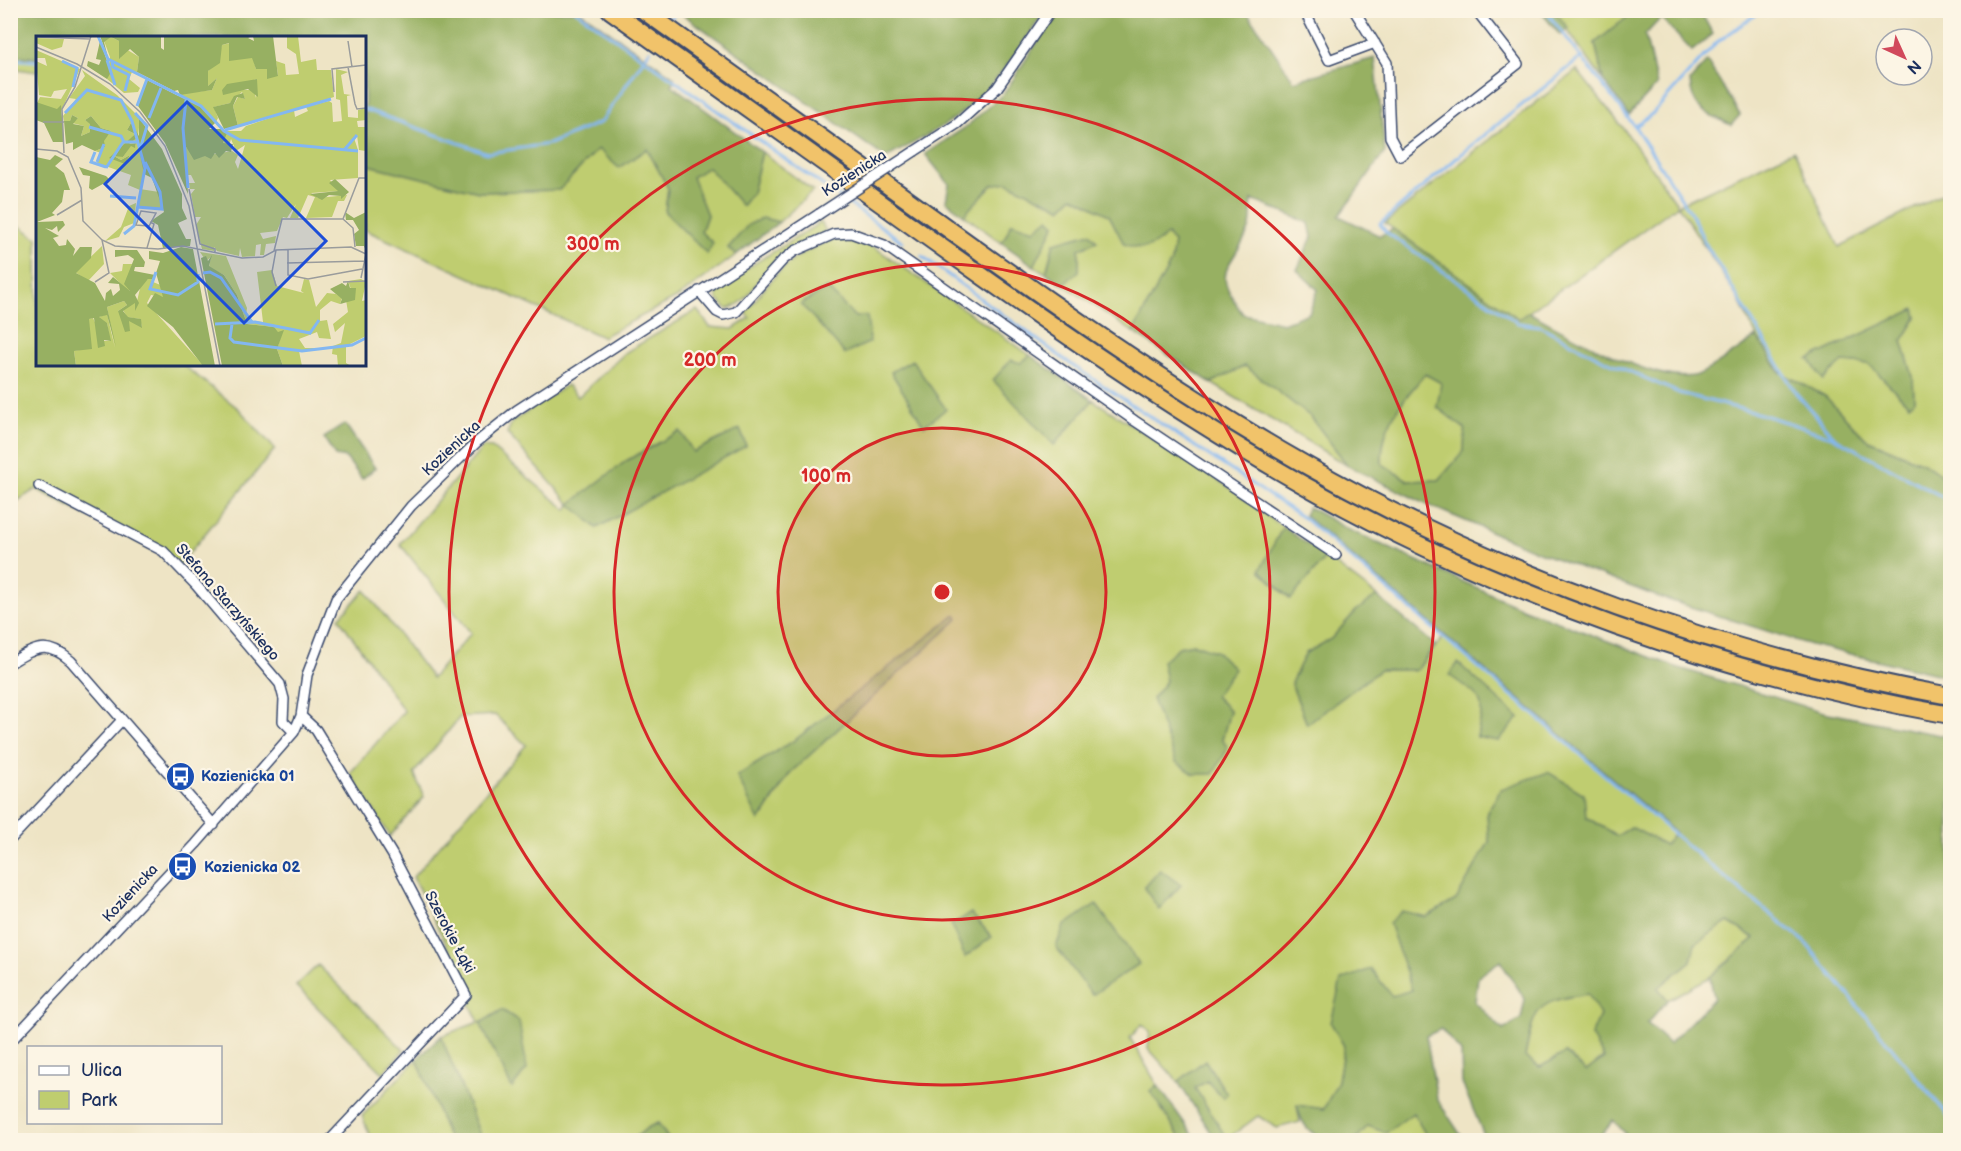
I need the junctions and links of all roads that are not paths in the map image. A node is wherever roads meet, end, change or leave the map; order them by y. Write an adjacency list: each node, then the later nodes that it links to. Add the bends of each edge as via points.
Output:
1 (610, 10): 13 (highway, via 1145,388 1303,485 1500,580 1641,634 1805,683)
2 (643, 10): 12 (highway, via 1105,339 1230,420 1358,493 1473,548 1645,616 1780,657)
3 (1051, 10): 8 (street, Kozienicka, bridge, via 991,94 957,124)
4 (1304, 10): 7 (street, via 1329,60)
5 (1354, 10): 7 (street)
6 (1476, 10): 7 (street, via 1518,64 1400,156 1390,137 1388,63)
7 (1375, 43)
8 (699, 291): 10 (street, via 717,312 730,314 741,308 774,268 795,251 843,233 884,245 1135,421); 14 (street, Kozienicka, via 517,410 477,442 411,507 336,599 307,675)
9 (39, 486): 16 (street, Stefana Starzyńskiego, via 167,554 280,684 283,721)
10 (1336, 555)
11 (10, 663): 15 (street, via 46,647 59,650)
12 (1950, 696)
13 (1950, 715)
14 (301, 716): 16 (street, Kozienicka); 20 (street, Szerokie Łąki, via 316,730 392,854 466,995)
15 (121, 721): 17 (street); 18 (street)
16 (294, 732): 17 (street, Kozienicka)
17 (214, 825): 19 (street, Kozienicka)
18 (10, 840)
19 (10, 1042)
20 (330, 1140)

